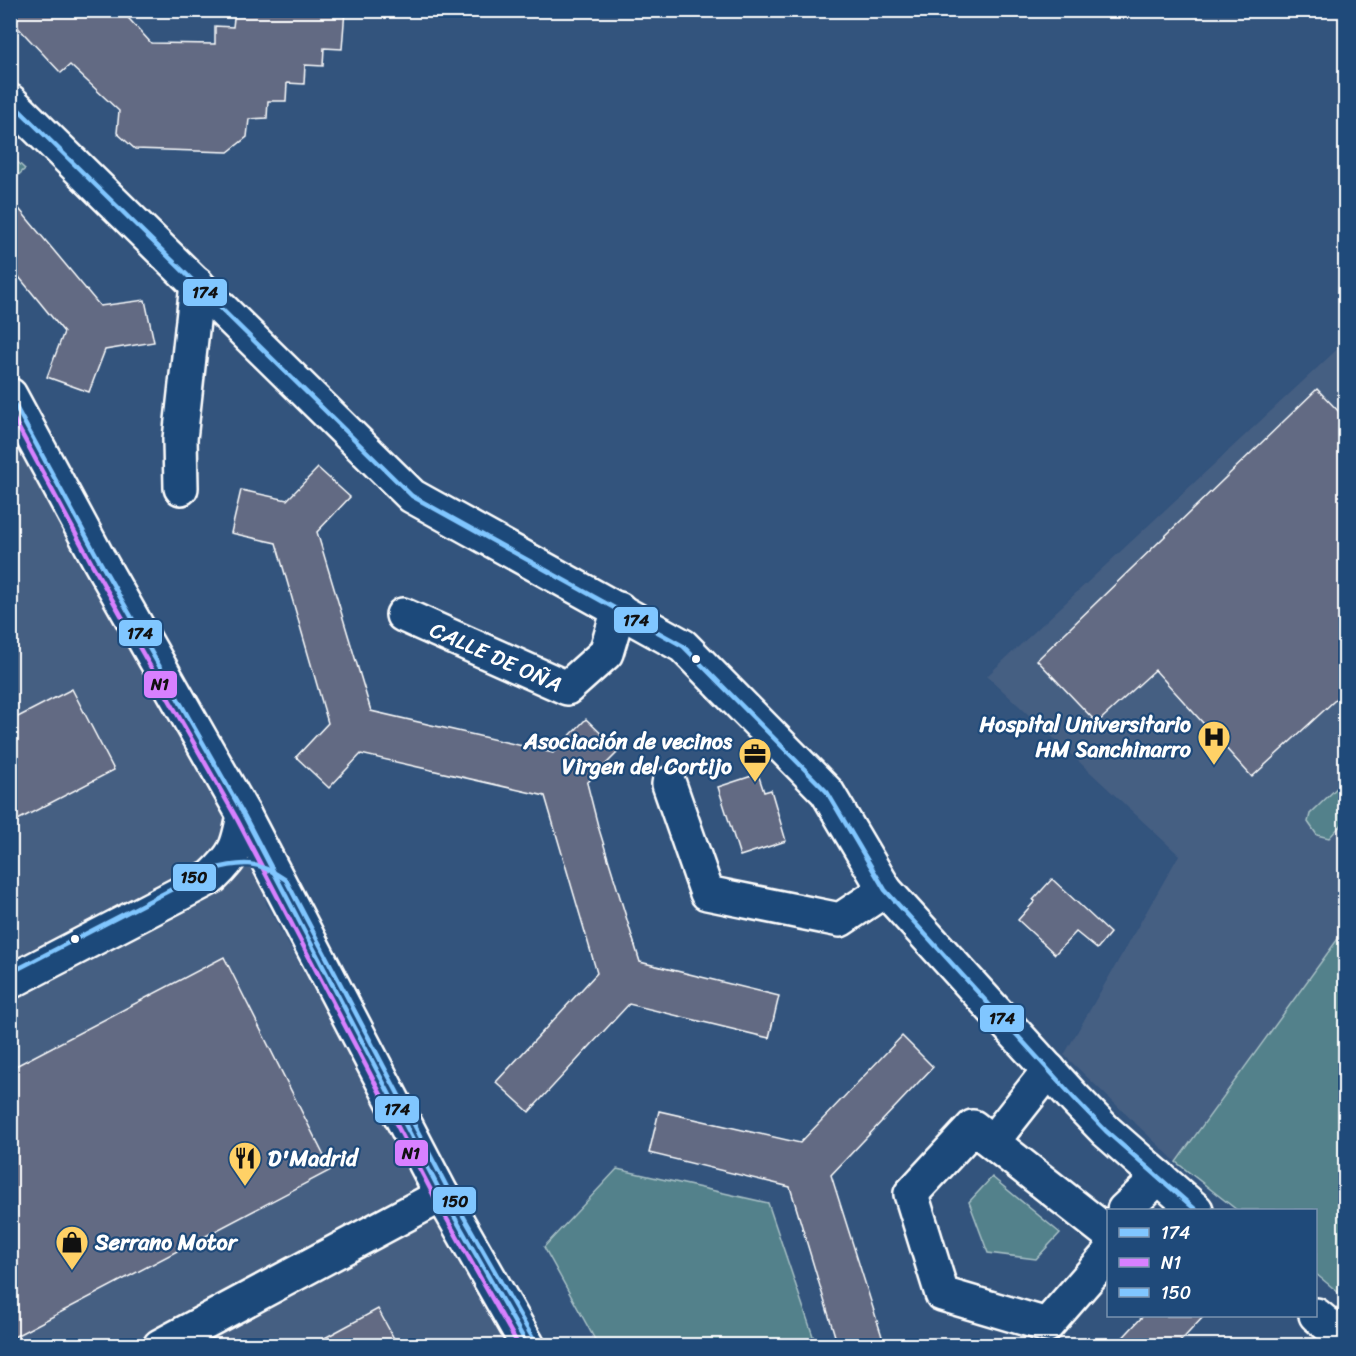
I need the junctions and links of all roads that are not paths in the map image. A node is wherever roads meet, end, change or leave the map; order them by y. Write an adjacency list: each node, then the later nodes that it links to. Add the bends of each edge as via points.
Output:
1 (10, 101): 2 (street)
2 (197, 284): 4 (street, via 180,439); 5 (street, via 412,496)
3 (10, 395): 8 (street)
4 (181, 488)
5 (618, 609): 6 (street, CALLE DE OÑA, via 606,653 567,688); 11 (street, via 683,646 828,792)
6 (403, 615)
7 (669, 784): 11 (street, via 707,893 840,920)
8 (244, 815): 9 (street, via 231,859); 10 (street)
9 (212, 877): 10 (street, via 241,869 263,873); 12 (street)
10 (282, 886): 16 (street)
11 (885, 890): 13 (street)
12 (10, 982)
13 (1049, 1070): 14 (street); 15 (street, via 1106,1131)
14 (993, 1141): 19 (street); 20 (street, via 973,1127 911,1194 942,1294 1047,1325)
15 (1159, 1177): 17 (street); 18 (street)
16 (442, 1195): 23 (street); 24 (street)
17 (1130, 1209)
18 (1195, 1209)
19 (1107, 1227)
20 (1107, 1236)
21 (1317, 1316): 22 (street)
22 (1346, 1340)
23 (160, 1346)
24 (528, 1346)

